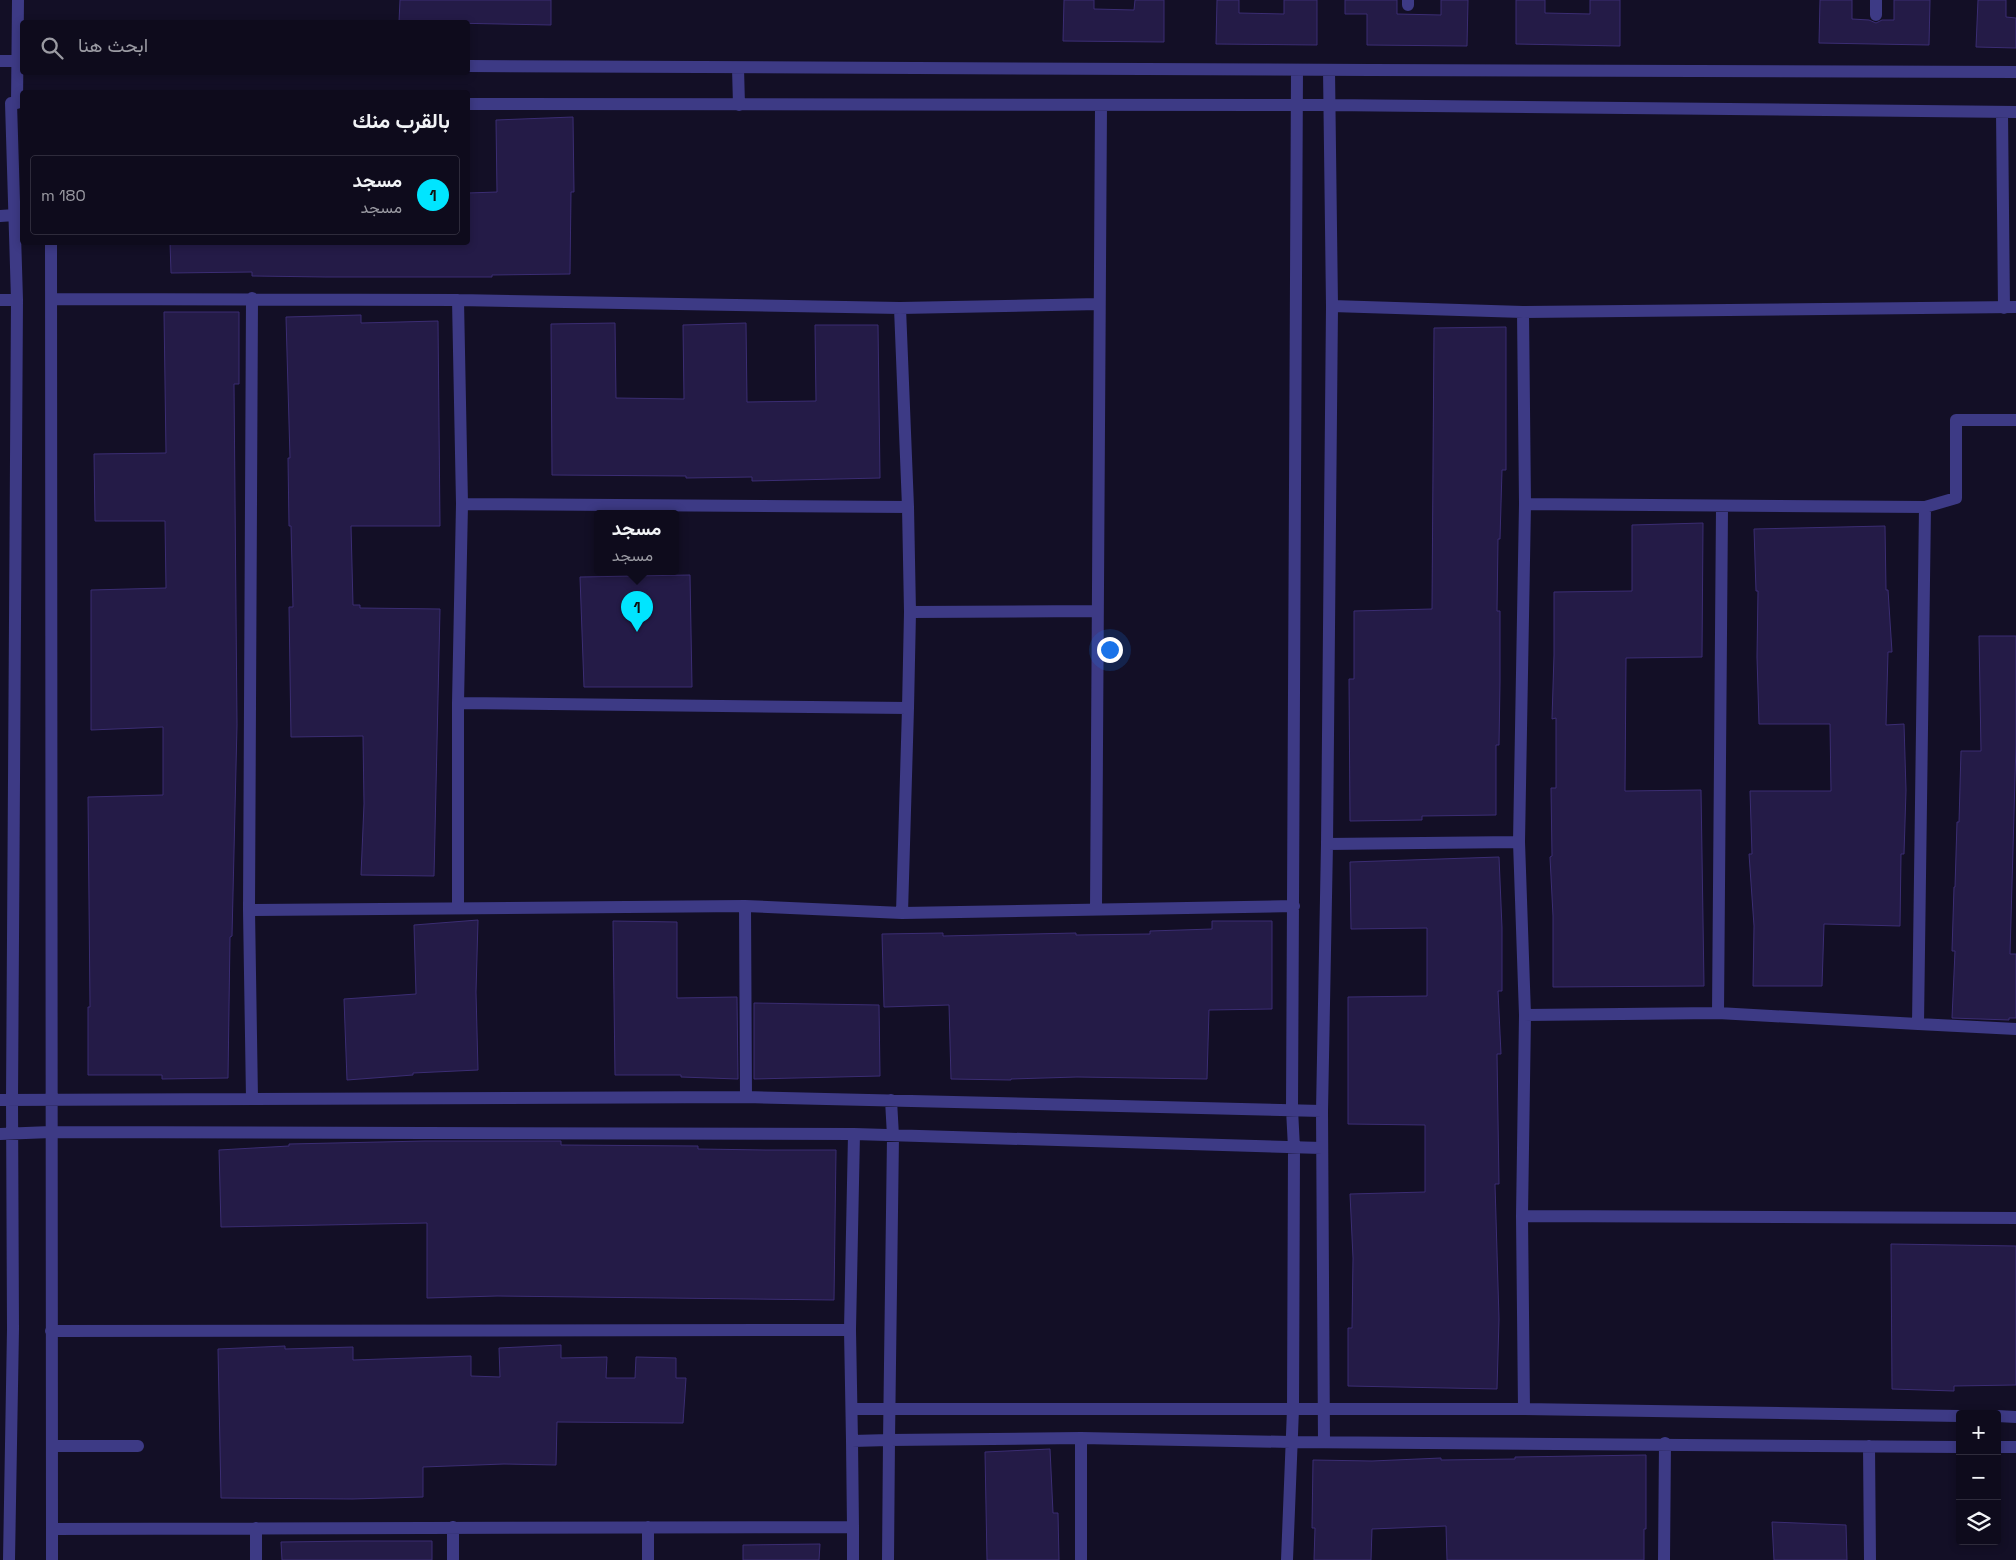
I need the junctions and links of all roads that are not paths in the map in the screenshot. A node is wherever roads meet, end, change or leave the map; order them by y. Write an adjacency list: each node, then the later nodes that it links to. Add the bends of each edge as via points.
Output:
1 (18, 0): 5 (street)
2 (1876, 0): 3 (street)
3 (1876, 15)
4 (0, 61): 5 (street)
5 (20, 61): 11 (street)
6 (470, 66): 7 (street)
7 (738, 68): 8 (street); 13 (street)
8 (1297, 70): 9 (street); 14 (street)
9 (1329, 70): 10 (street); 15 (street)
10 (2016, 72)
11 (13, 103): 20 (street)
12 (470, 104): 13 (street)
13 (739, 105): 16 (street)
14 (1297, 105): 15 (street); 16 (street); 45 (street)
15 (1328, 105): 17 (street); 28 (street)
16 (1101, 106): 27 (street)
17 (2002, 112): 18 (street); 30 (street)
18 (2016, 112)
19 (0, 216): 20 (street)
20 (15, 216): 25 (street)
21 (51, 245): 22 (street)
22 (52, 298): 23 (street); 55 (street)
23 (252, 298): 26 (street); 48 (street)
24 (0, 300): 25 (street)
25 (17, 300): 57 (street)
26 (458, 300): 29 (street); 33 (street)
27 (1098, 304): 29 (street); 38 (street)
28 (1332, 306): 31 (street); 43 (street)
29 (900, 308): 35 (street)
30 (2010, 308): 31 (street)
31 (1523, 312): 34 (street)
32 (2016, 420): 37 (street, via 1956,420 1956,498)
33 (462, 504): 35 (street); 40 (street)
34 (1525, 504): 36 (street); 42 (street)
35 (908, 507): 39 (street)
36 (1722, 507): 37 (street); 50 (street)
37 (1925, 507): 52 (street)
38 (1097, 611): 39 (street); 47 (street)
39 (910, 612): 41 (street)
40 (458, 702): 41 (street); 46 (street)
41 (908, 708): 49 (street)
42 (1519, 842): 43 (street); 51 (street)
43 (1327, 844): 60 (street)
44 (744, 906): 46 (street); 49 (street); 54 (street)
45 (1294, 906): 47 (street); 59 (street)
46 (458, 907): 48 (street)
47 (1096, 908): 49 (street)
48 (249, 910): 56 (street)
49 (902, 913)
50 (1718, 1012): 51 (street); 52 (street)
51 (1525, 1015): 67 (street)
52 (1918, 1024): 53 (street)
53 (2016, 1029)
54 (746, 1097): 56 (street); 58 (street)
55 (52, 1099): 56 (street); 57 (street); 61 (street)
56 (252, 1099)
57 (6, 1100): 62 (street)
58 (891, 1100): 59 (street); 64 (street)
59 (1292, 1109): 60 (street); 65 (street)
60 (1322, 1111): 66 (street)
61 (51, 1132): 62 (street); 63 (street); 72 (street)
62 (6, 1134): 70 (street)
63 (854, 1134): 64 (street); 71 (street)
64 (893, 1136): 65 (street); 75 (street)
65 (1294, 1148): 66 (street); 76 (street)
66 (1322, 1148): 73 (street)
67 (1522, 1216): 68 (street); 77 (street)
68 (2016, 1218)
69 (0, 1329): 70 (street)
70 (13, 1329): 98 (street)
71 (850, 1330): 72 (street); 74 (street)
72 (51, 1331): 87 (street)
73 (1325, 1408): 76 (street); 77 (street); 85 (street)
74 (852, 1409): 75 (street); 83 (street)
75 (890, 1409): 76 (street); 82 (street)
76 (1293, 1409): 84 (street)
77 (1524, 1409): 78 (street)
78 (1956, 1416)
79 (2001, 1416): 80 (street)
80 (2016, 1417)
81 (1081, 1438): 82 (street); 84 (street); 106 (street)
82 (889, 1440): 83 (street); 105 (street)
83 (852, 1441): 95 (street)
84 (1291, 1442): 85 (street); 107 (street)
85 (1324, 1442): 86 (street)
86 (1665, 1443): 89 (street); 108 (street)
87 (52, 1446): 88 (street); 97 (street)
88 (138, 1446)
89 (1869, 1446): 90 (street); 109 (street)
90 (1956, 1447)
91 (2001, 1447): 92 (street)
92 (2016, 1447)
93 (453, 1527): 94 (street); 96 (street); 102 (street)
94 (648, 1527): 95 (street); 103 (street)
95 (853, 1527): 104 (street)
96 (256, 1528): 97 (street); 101 (street)
97 (52, 1529): 100 (street)
98 (4, 1530): 99 (street)
99 (9, 1560)
100 (52, 1560)
101 (256, 1560)
102 (453, 1560)
103 (648, 1560)
104 (853, 1560)
105 (888, 1560)
106 (1081, 1560)
107 (1287, 1560)
108 (1664, 1560)
109 (1870, 1560)

